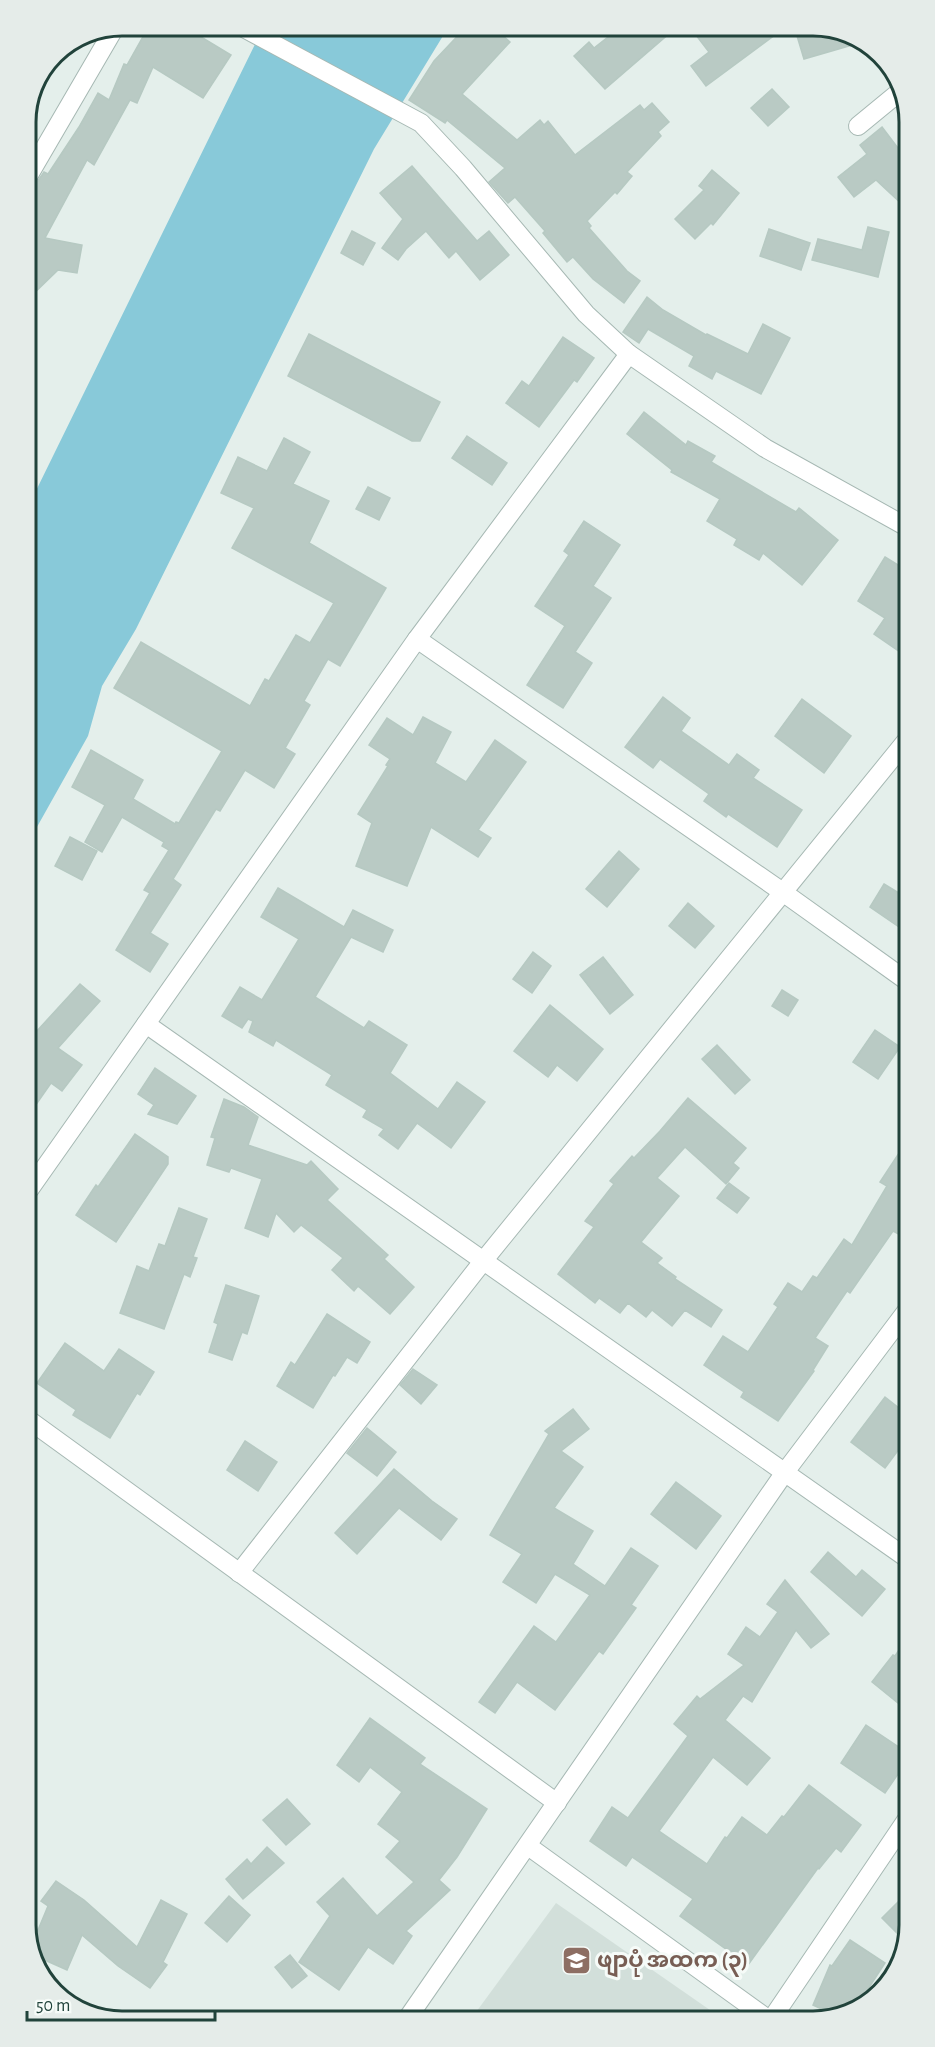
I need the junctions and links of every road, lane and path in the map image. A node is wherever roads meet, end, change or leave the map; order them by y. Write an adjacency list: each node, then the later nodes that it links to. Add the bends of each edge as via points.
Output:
1 (259, 36): 6 (street, via 421,123 586,314)
2 (109, 38): 5 (street)
3 (894, 96): 4 (street)
4 (858, 126)
5 (36, 163)
6 (629, 354): 7 (street, via 765,448); 8 (street)
7 (899, 522)
8 (417, 639): 10 (street); 12 (street)
9 (899, 750): 10 (street)
10 (784, 893): 11 (street); 14 (street)
11 (899, 975)
12 (146, 1024): 13 (street); 14 (street)
13 (36, 1180)
14 (484, 1260): 17 (street); 19 (street)
15 (899, 1321): 17 (street)
16 (36, 1425): 19 (street)
17 (785, 1472): 18 (street); 20 (street)
18 (899, 1553)
19 (239, 1572): 20 (street)
20 (557, 1803): 22 (street)
21 (899, 1831): 25 (street)
22 (528, 1846): 23 (street); 24 (street)
23 (412, 2011)
24 (757, 2011)
25 (777, 2011)

